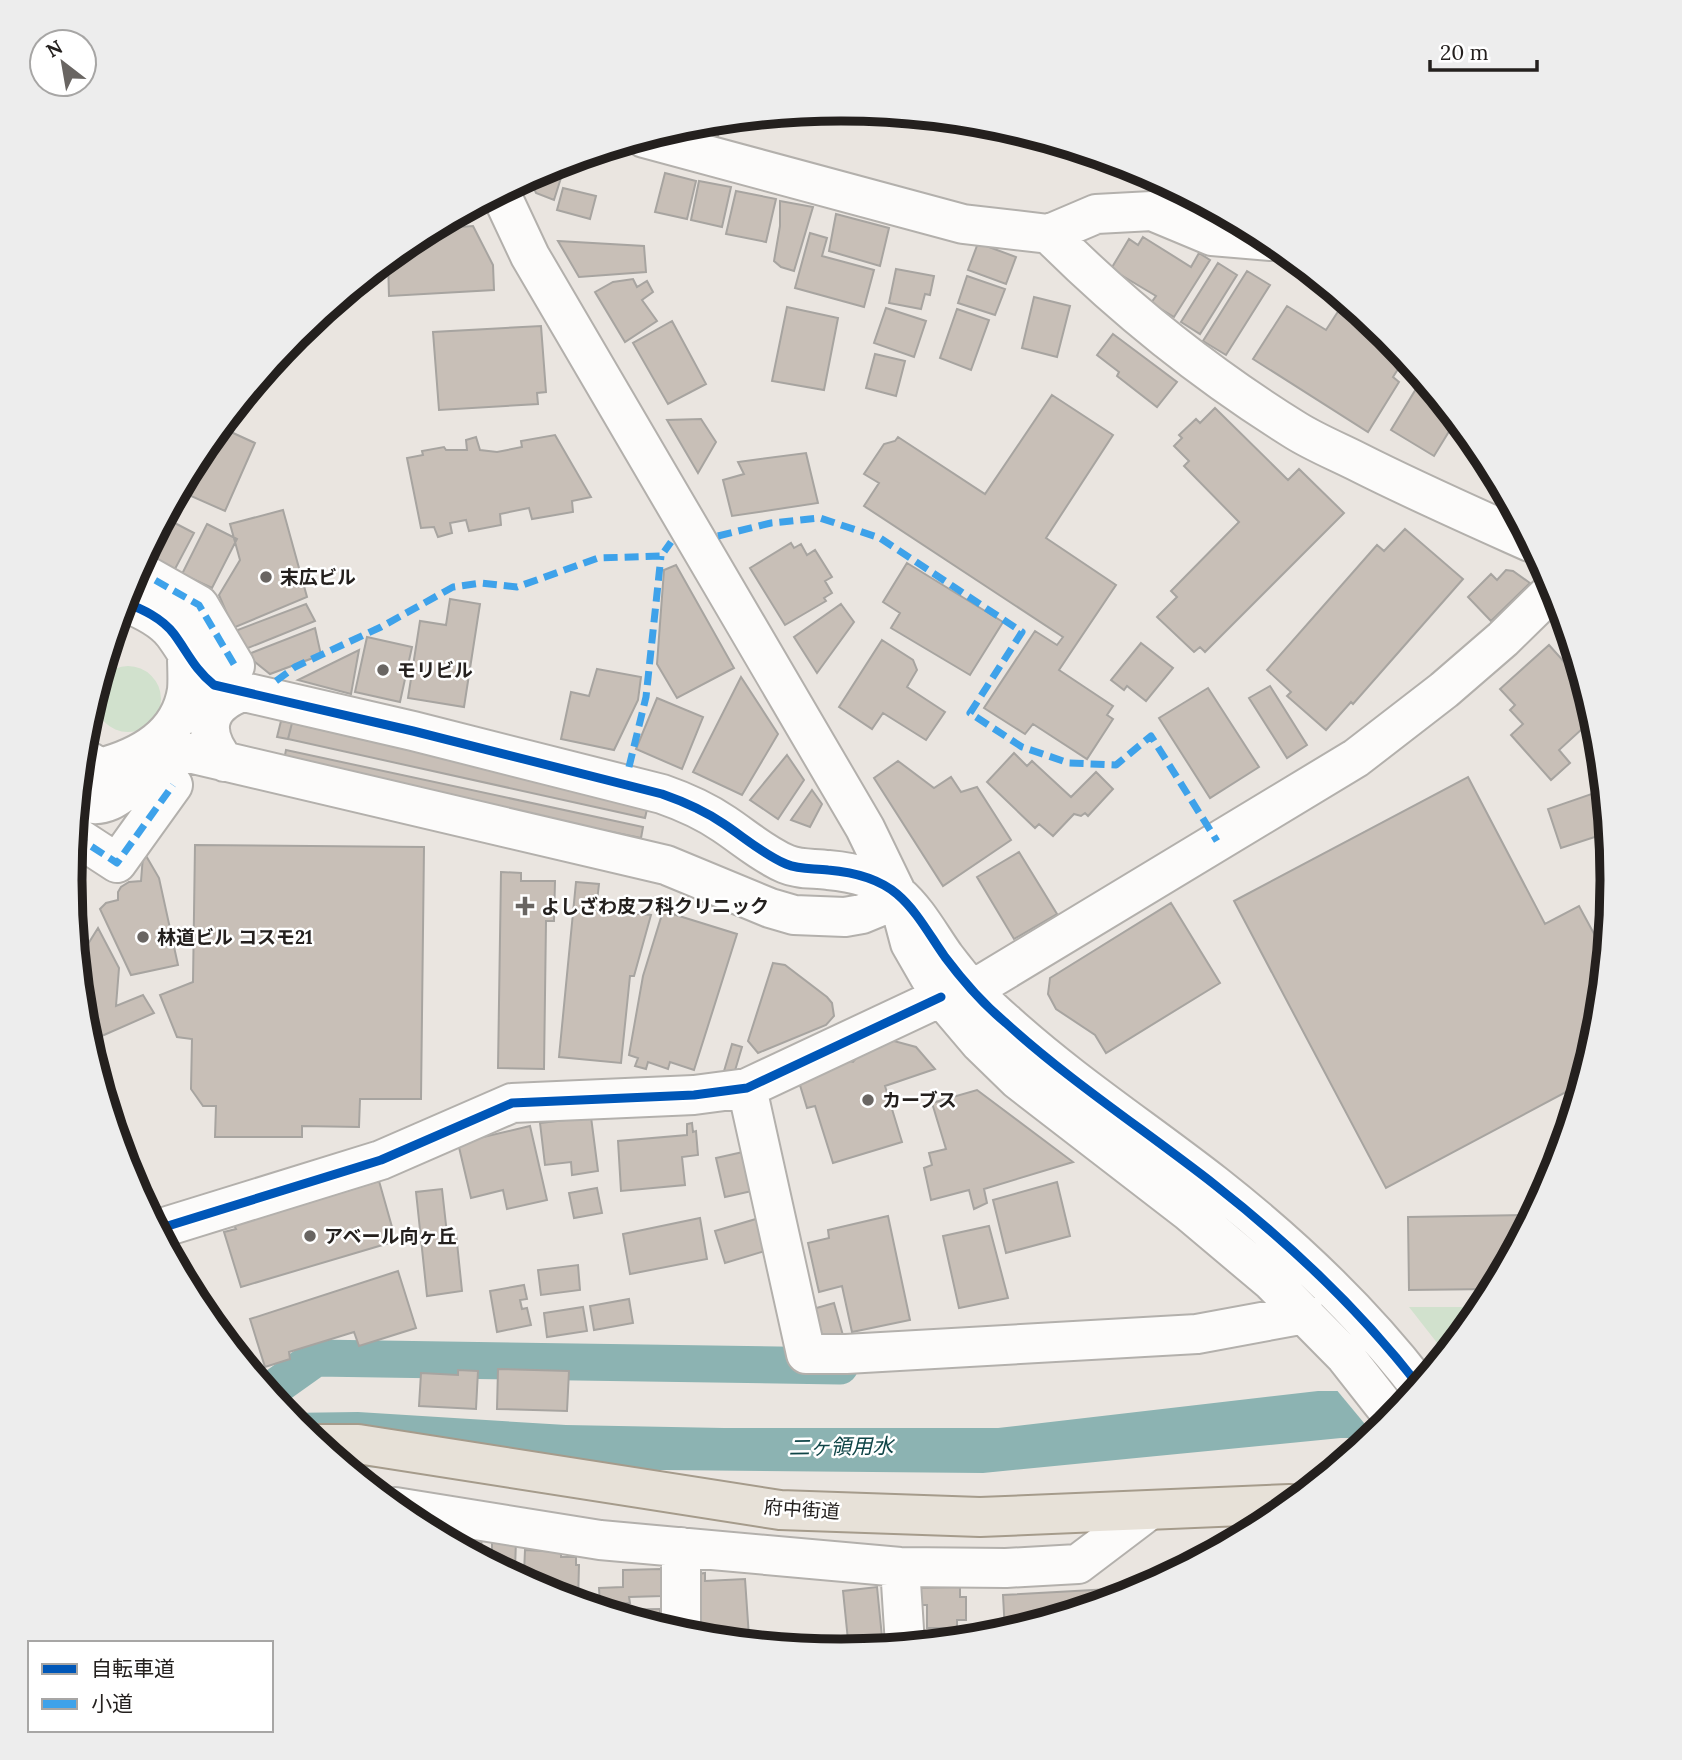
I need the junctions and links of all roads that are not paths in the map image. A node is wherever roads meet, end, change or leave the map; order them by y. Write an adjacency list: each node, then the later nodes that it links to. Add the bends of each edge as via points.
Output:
1 (663, 143): 3 (street, via 962,224)
2 (504, 200): 17 (street, via 530,256 865,828)
3 (1049, 234): 4 (street, via 1096,214 1152,211 1212,236); 5 (street, via 1136,316 1213,376 1297,431)
4 (1246, 239)
5 (1518, 536)
6 (146, 575): 10 (street, via 199,605)
7 (1545, 598): 18 (street, via 1444,690 1356,758)
8 (134, 606): 9 (street, via 163,623)
9 (187, 657): 10 (street, via 214,685); 11 (street, via 187,690 180,712)
10 (238, 679): 12 (street, via 214,712); 17 (street, via 413,731 663,794 695,806 788,865 858,875)
11 (155, 745): 12 (street); 13 (street, via 126,761 100,768)
12 (212, 759): 15 (street, via 175,757 105,804); 17 (street, via 666,865 794,915 862,914)
13 (92, 763)
14 (173, 786): 16 (street, via 117,863)
15 (87, 804)
16 (84, 841)
17 (897, 894): 18 (street, via 910,943)
18 (956, 993): 19 (street); 21 (street, via 980,1043 1018,1080 1189,1212); 22 (street, via 1004,1022 1217,1187 1304,1261)
19 (747, 1087): 20 (street, via 694,1095 512,1103 381,1160); 21 (street, via 806,1354 1197,1334)
20 (166, 1227)
21 (1305, 1314): 23 (street)
22 (1413, 1378)
23 (1386, 1408)
24 (334, 1444): 26 (main road, 府中街道, via 780,1510 980,1517)
25 (1271, 1505): 26 (main road, 府中街道)
26 (1148, 1511): 29 (street, via 1078,1564)
27 (441, 1524): 28 (street)
28 (681, 1547): 29 (street); 30 (street)
29 (900, 1567): 31 (street)
30 (681, 1621)
31 (904, 1636)

